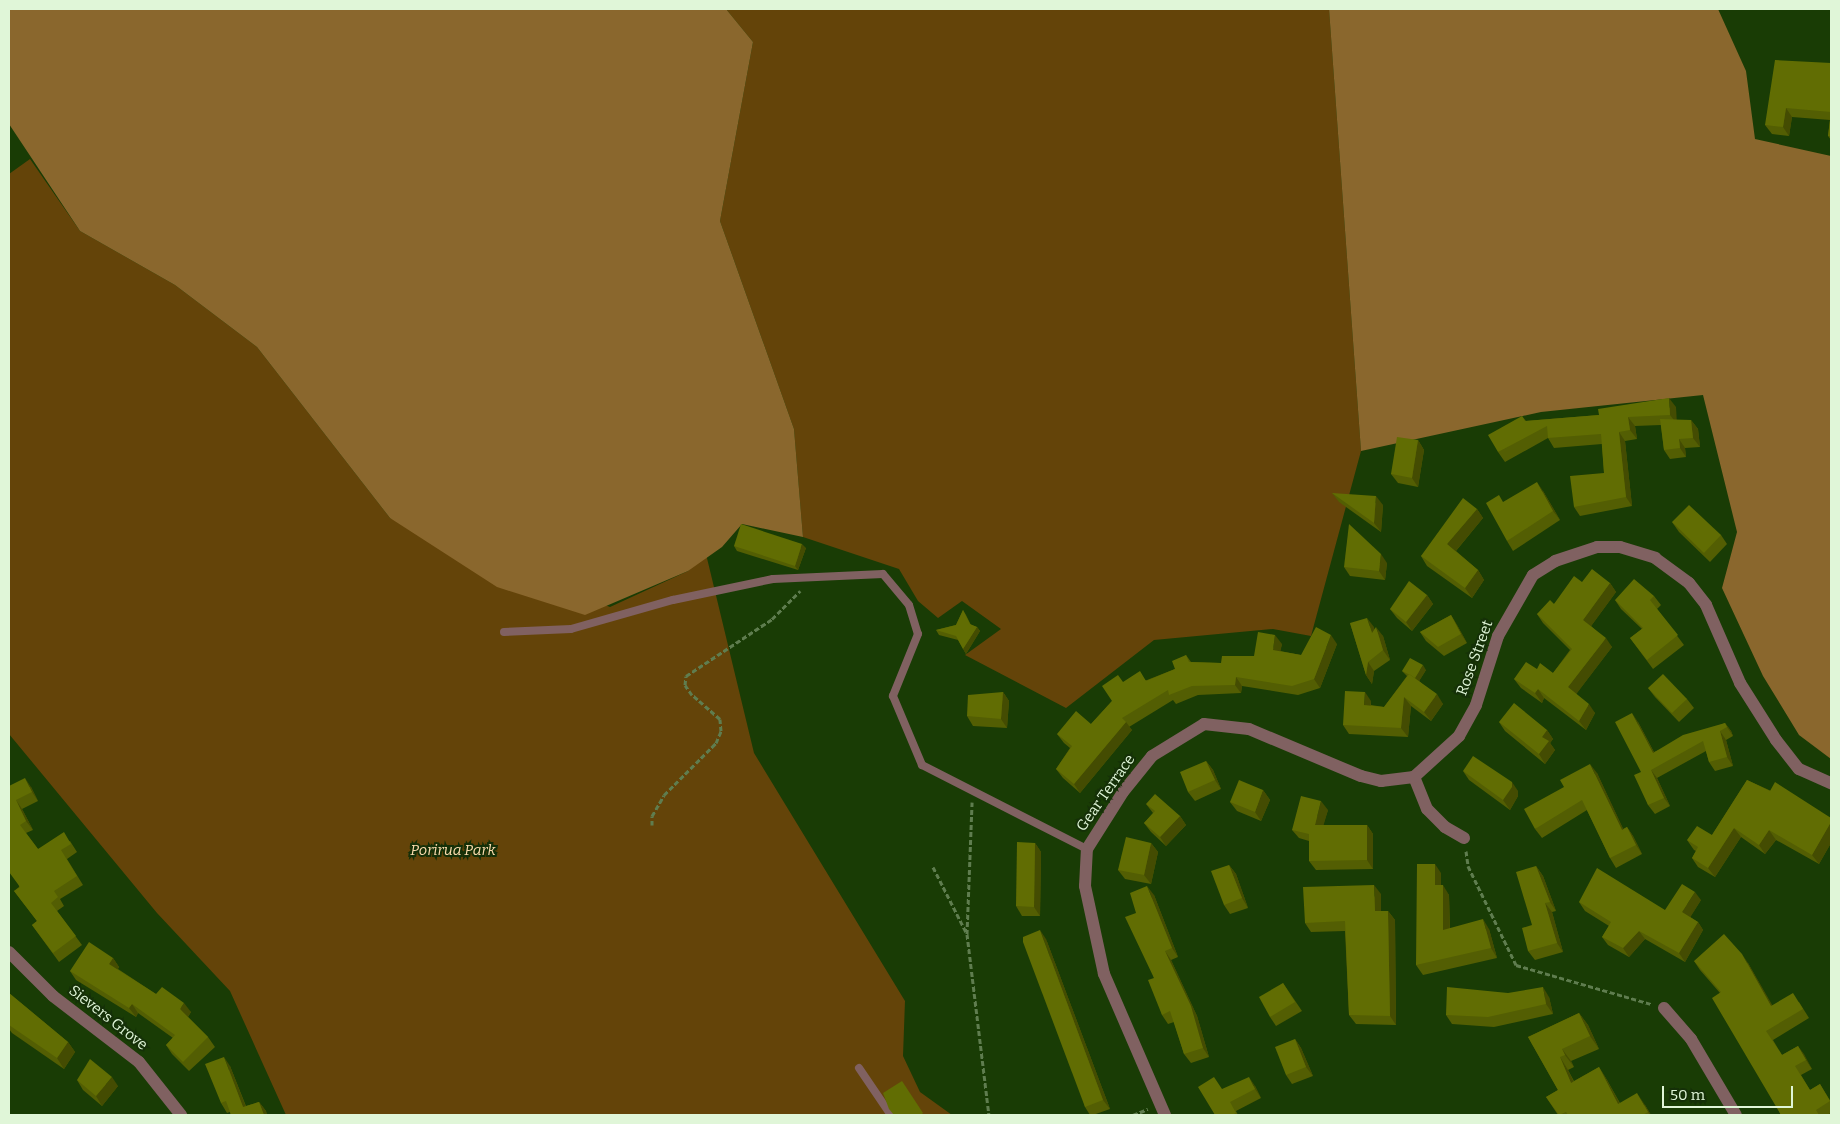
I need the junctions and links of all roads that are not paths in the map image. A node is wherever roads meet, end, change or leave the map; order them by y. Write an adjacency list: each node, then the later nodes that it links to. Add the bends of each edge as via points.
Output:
1 (504, 632): 5 (lane, via 571,629 730,586 883,574 898,586 918,634 893,696 922,765)
2 (1414, 777): 3 (street, Rose Street, via 1460,736 1476,705 1498,636 1533,575 1571,554 1606,547 1655,558 1689,583 1706,605 1740,682 1776,740 1799,769); 4 (street, via 1427,809 1445,827); 5 (street, Gear Terrace, via 1381,781 1361,776 1249,728 1204,724 1152,756 1122,792)
3 (1831, 783)
4 (1464, 838)
5 (1087, 849): 11 (street, Gear Terrace, via 1084,886 1104,974)
6 (9, 952): 9 (street, Sievers Grove, via 53,996 139,1062)
7 (1664, 1008): 12 (street, via 1691,1039)
8 (859, 1068): 10 (lane)
9 (181, 1115)
10 (890, 1115)
11 (1164, 1115)
12 (1736, 1115)

